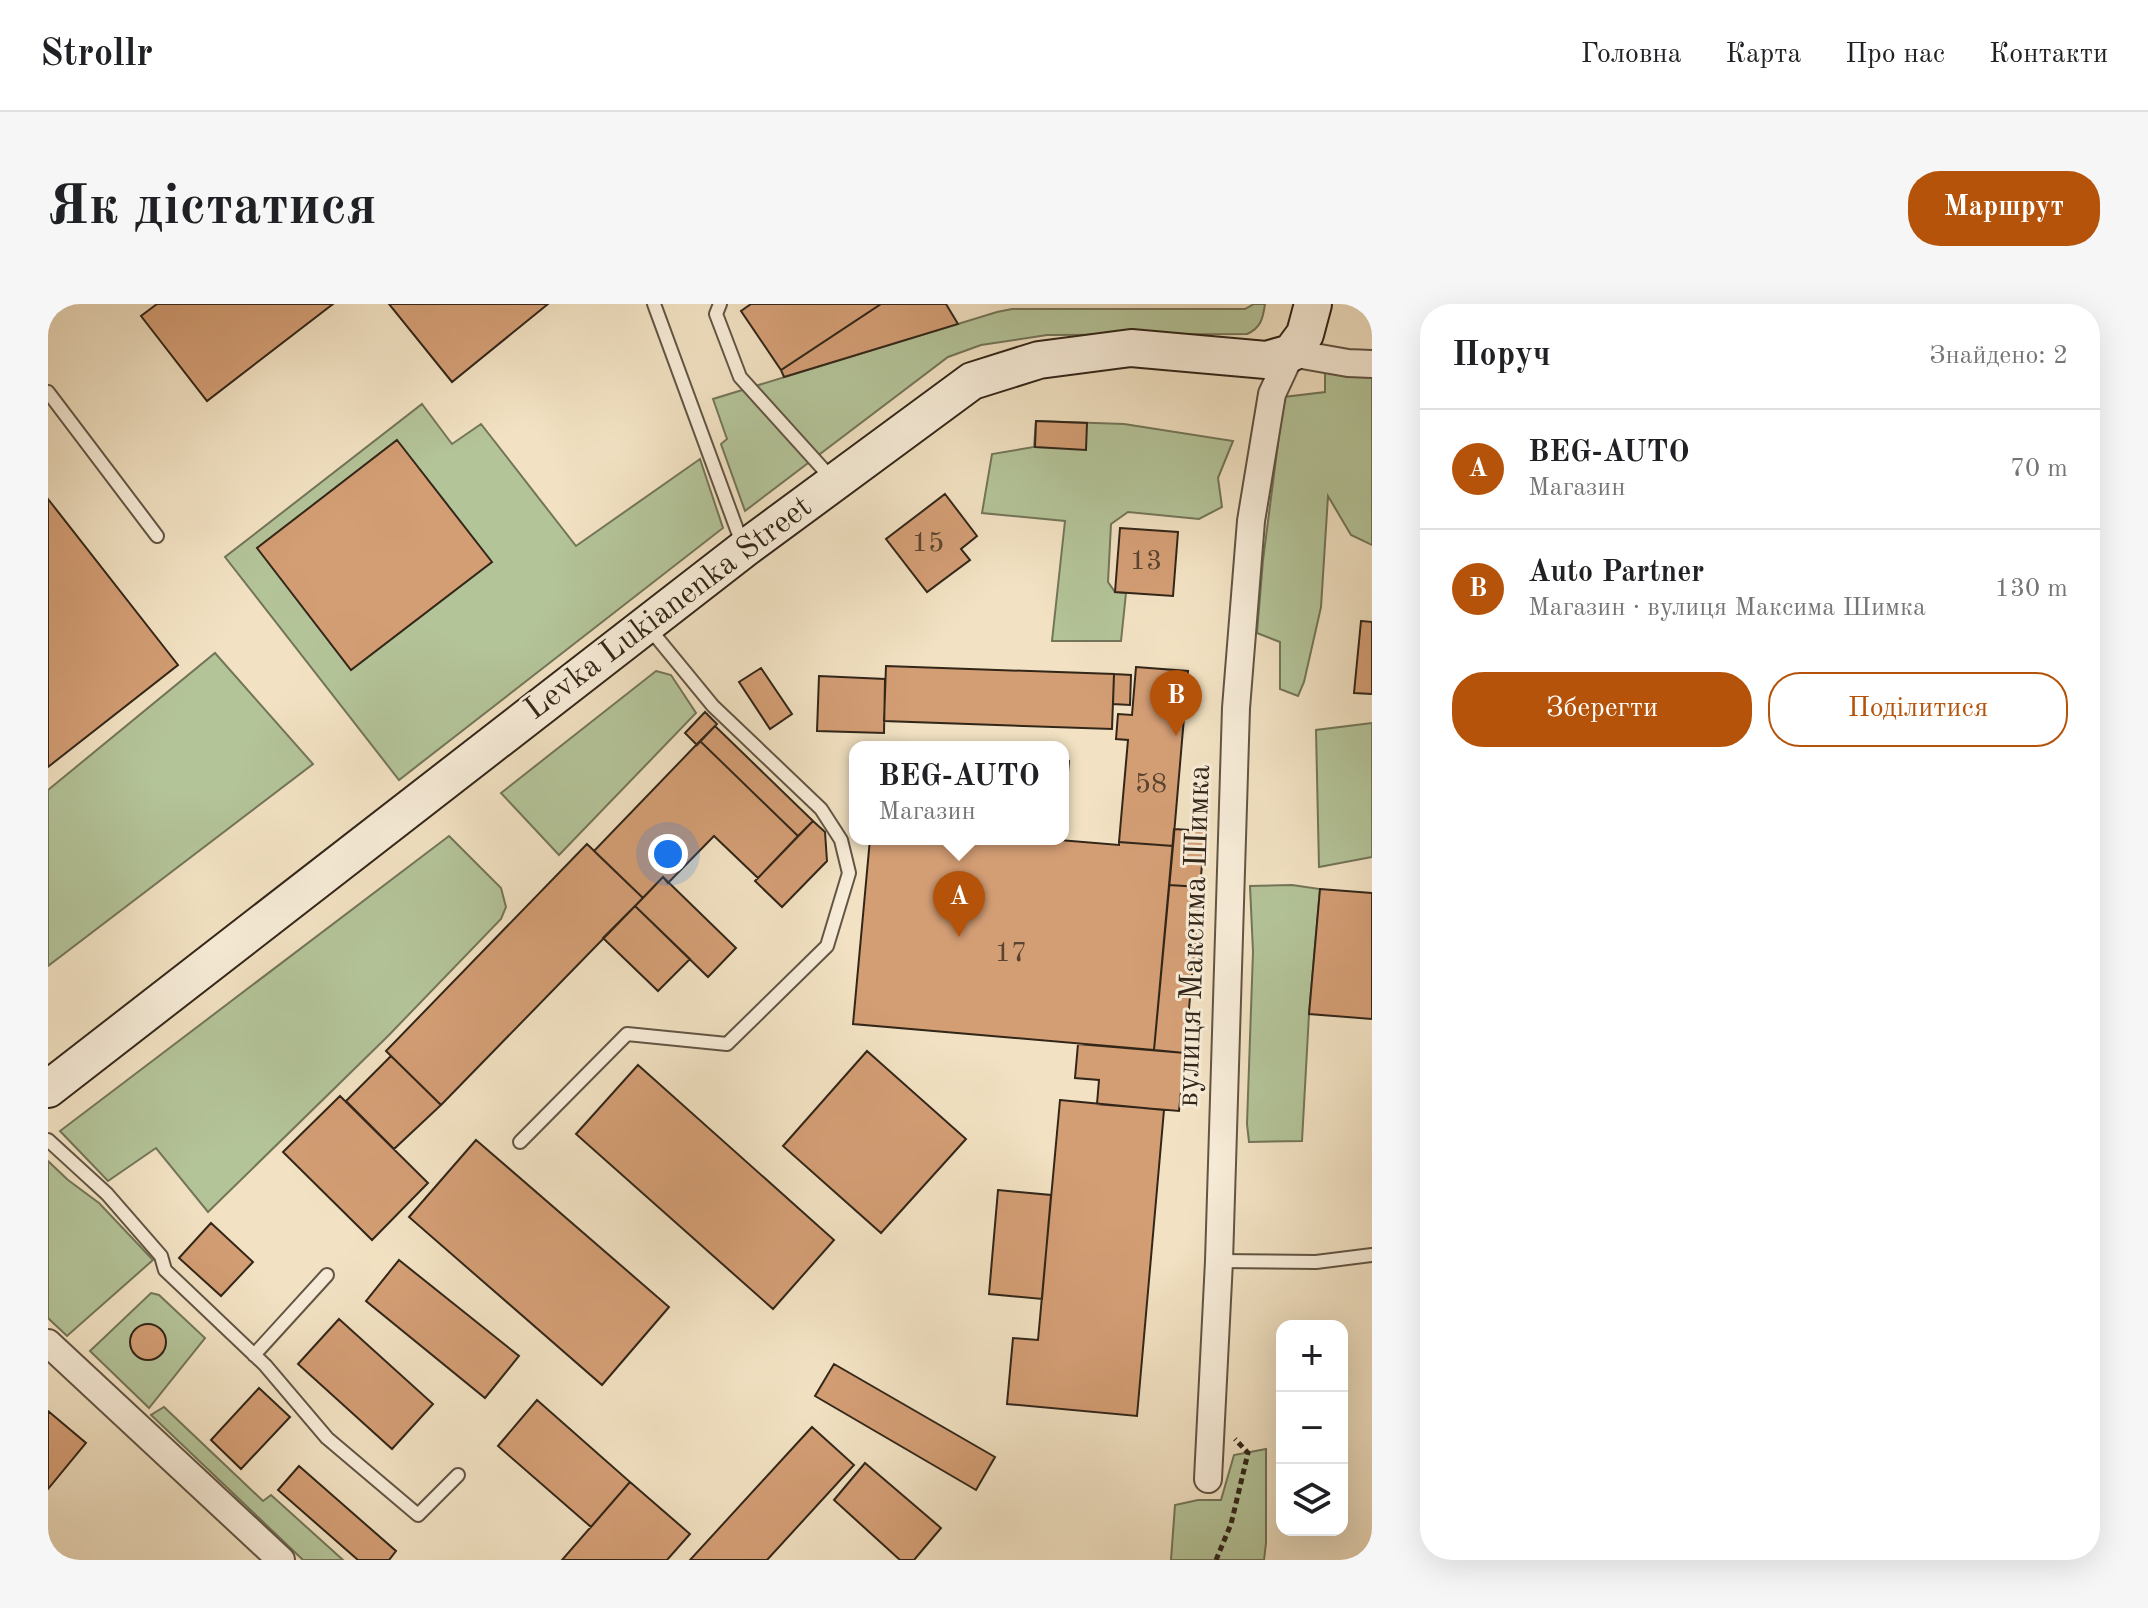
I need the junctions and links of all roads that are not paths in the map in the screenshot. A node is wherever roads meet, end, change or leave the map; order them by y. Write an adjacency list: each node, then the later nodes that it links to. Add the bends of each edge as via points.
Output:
1 (654, 304): 9 (lane)
2 (720, 304): 7 (lane, via 716,314 738,374)
3 (1313, 304): 4 (main road, via 1305,334)
4 (1291, 353): 5 (street, Levka Lukianenka Street); 7 (main road, Levka Lukianenka Street, via 1266,360 1131,348 1039,360 972,381); 15 (street, вулиця Максима Шимка, via 1272,394 1251,521 1238,676)
5 (1372, 364)
6 (48, 392): 8 (lane)
7 (836, 482): 9 (main road, Levka Lukianenka Street)
8 (157, 536)
9 (744, 549): 10 (main road, Levka Lukianenka Street)
10 (646, 625): 11 (main road, Levka Lukianenka Street); 13 (lane, via 713,706 821,809 841,840 849,873 827,946 727,1044 627,1034)
11 (48, 1089)
12 (48, 1140): 18 (lane, via 107,1194 161,1256 165,1270)
13 (520, 1142)
14 (1372, 1255): 15 (lane, via 1316,1262)
15 (1219, 1261): 20 (street, вулиця Максима Шимка)
16 (327, 1275): 18 (lane)
17 (48, 1343): 21 (street)
18 (254, 1355): 19 (lane, via 327,1438 418,1515)
19 (458, 1475)
20 (1208, 1479)
21 (281, 1560)

